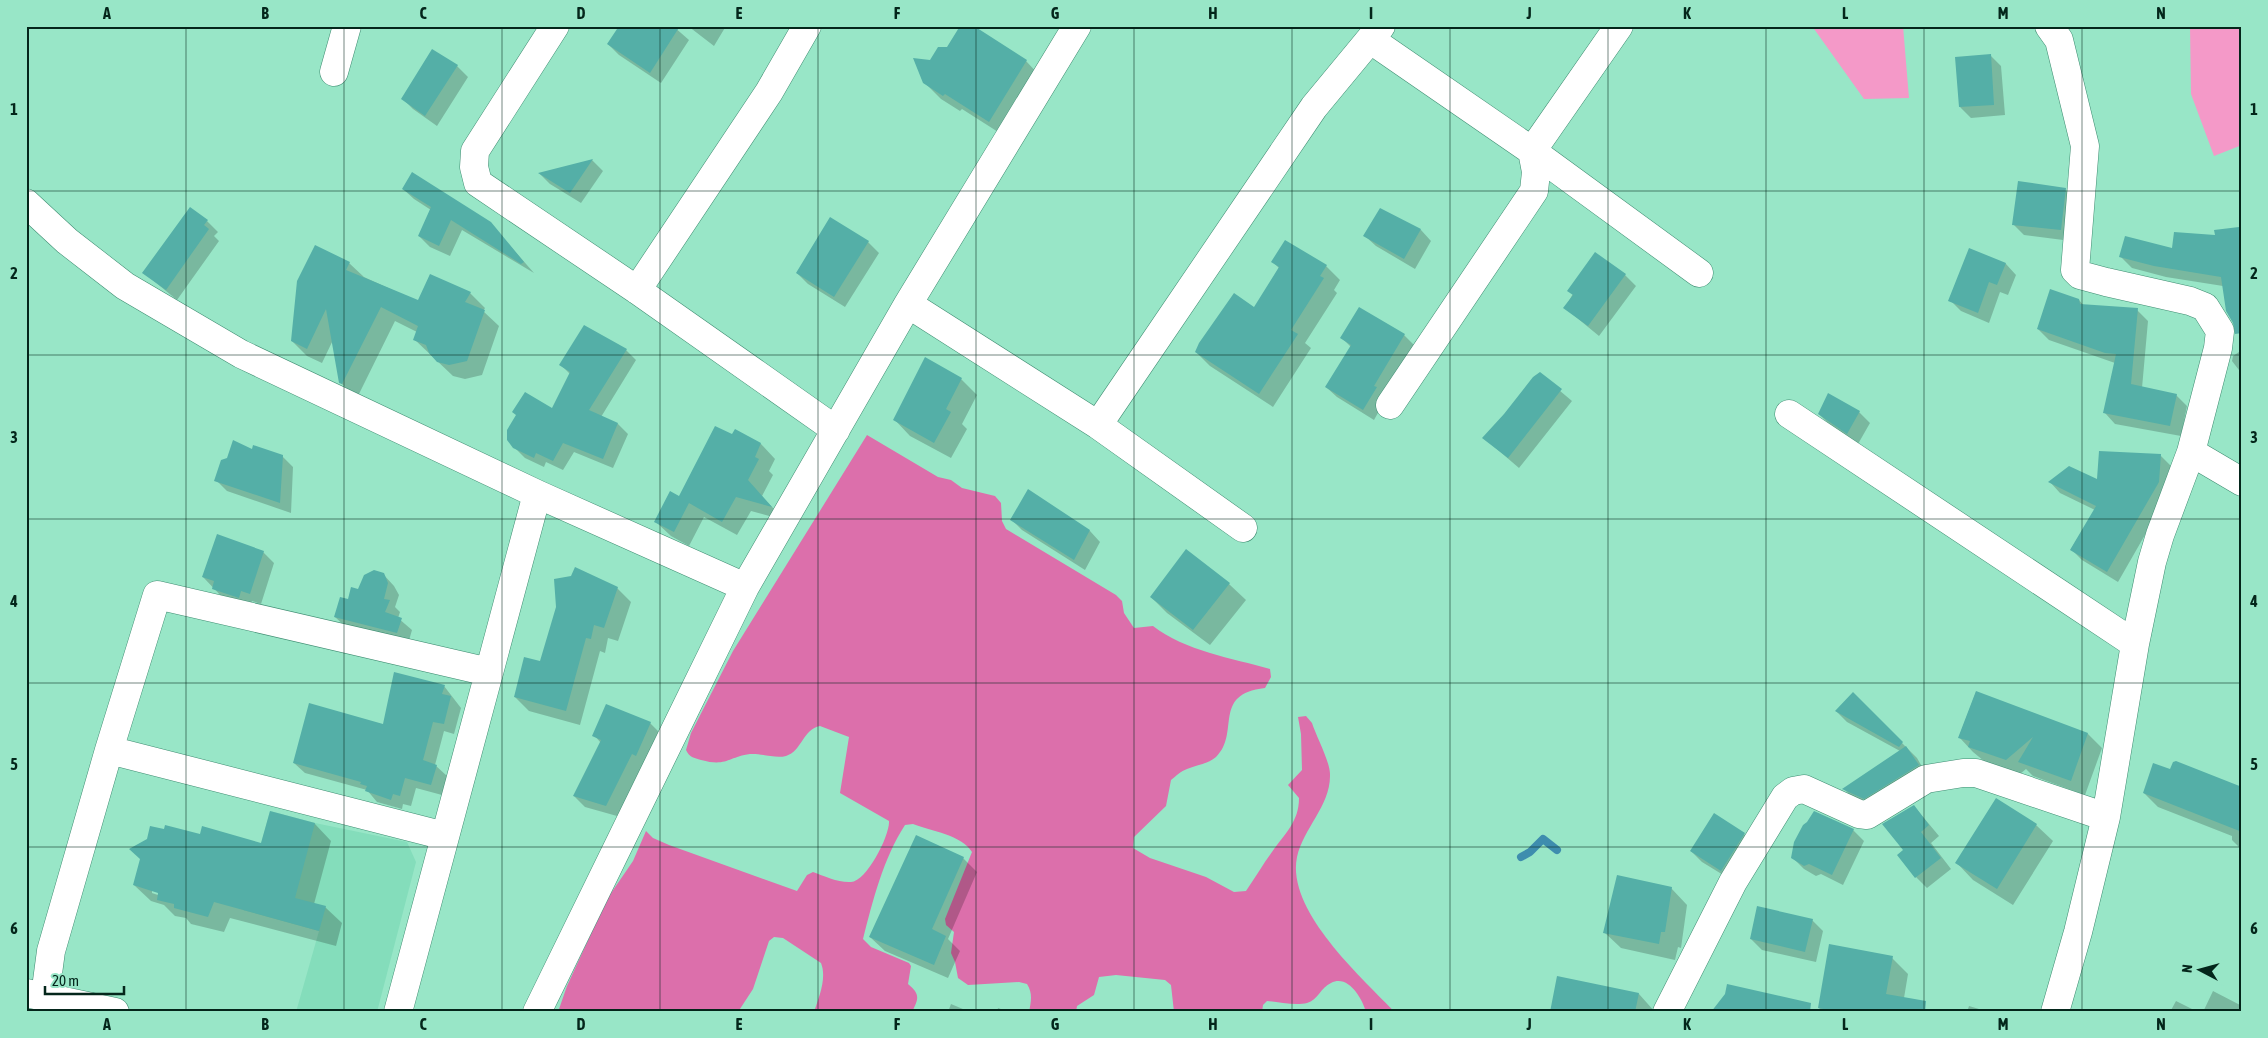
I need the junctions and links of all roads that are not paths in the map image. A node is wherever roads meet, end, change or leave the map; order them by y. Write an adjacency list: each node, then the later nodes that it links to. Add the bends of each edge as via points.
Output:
1 (347, 26): 8 (street)
2 (554, 26): 12 (street, via 475,151 478,183)
3 (807, 26): 12 (street, via 769,92)
4 (1077, 26): 13 (street)
5 (1619, 26): 9 (street)
6 (2049, 26): 18 (street, via 2059,40 2085,146 2075,270 2080,275 2205,307 2220,331)
7 (1376, 33): 9 (street); 16 (street, via 1314,107)
8 (334, 72)
9 (1532, 151): 11 (street); 14 (street, via 1536,172 1534,191)
10 (26, 203): 20 (street, via 67,241 125,286 240,354)
11 (1699, 273)
12 (637, 290): 17 (street)
13 (908, 304): 16 (street); 17 (street)
14 (1390, 406)
15 (1789, 414): 23 (street)
16 (1098, 425): 21 (street)
17 (836, 430): 22 (street)
18 (2191, 452): 19 (street); 23 (street, via 2160,535)
19 (2242, 482)
20 (537, 494): 22 (street); 24 (street)
21 (1243, 528)
22 (745, 587): 31 (street)
23 (2135, 644): 26 (street)
24 (490, 672): 25 (street, via 157,595); 27 (street)
25 (109, 750): 27 (street); 28 (street)
26 (2106, 817): 32 (street, via 1976,773 1926,779 1867,815 1804,789 1793,791 1785,797 1733,882); 33 (street)
27 (445, 836): 30 (street)
28 (36, 995): 29 (street)
29 (114, 1012)
30 (398, 1012)
31 (537, 1012)
32 (1667, 1012)
33 (2055, 1012)

